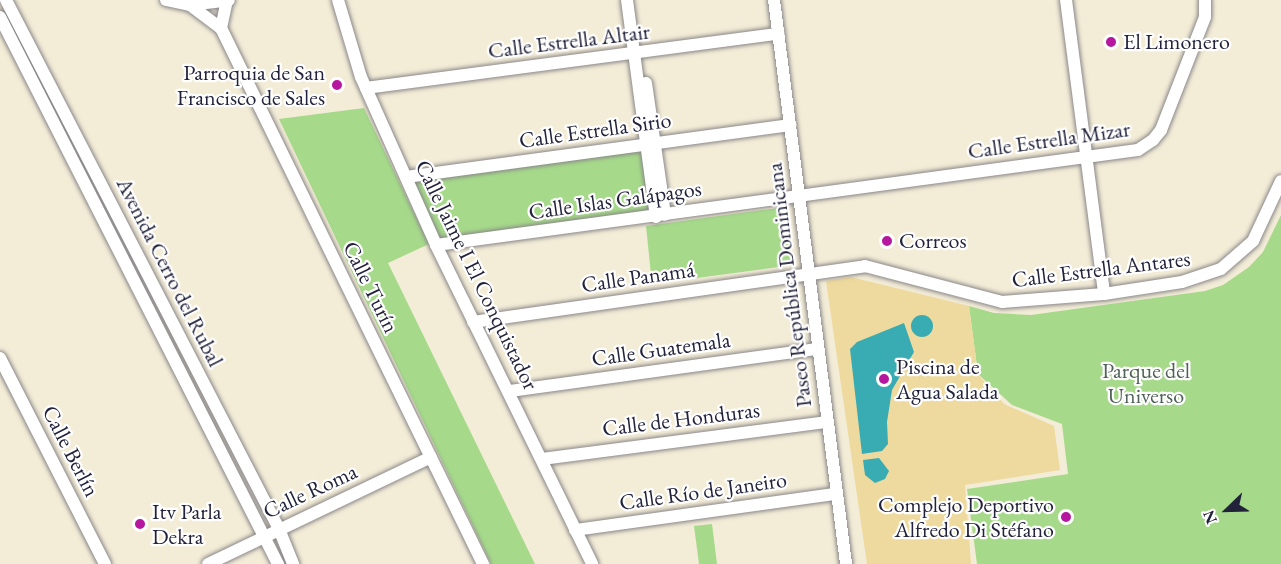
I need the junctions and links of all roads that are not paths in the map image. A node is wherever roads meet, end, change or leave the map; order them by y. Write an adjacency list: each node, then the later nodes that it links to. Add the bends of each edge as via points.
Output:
1 (6, 0): 34 (street, Avenida Cerro del Rubal)
2 (166, 0): 10 (street, Calle Turín)
3 (228, 0): 10 (street); 12 (street)
4 (339, 0): 15 (street, Calle Jaime I El Conquistador, via 354,62)
5 (627, 0): 14 (street)
6 (635, 0): 14 (street)
7 (774, 0): 13 (street, Paseo República Dominicana)
8 (1066, 0): 18 (street)
9 (1205, 0): 18 (street, Calle Estrella Mizar, via 1205,17 1182,81 1153,140 1138,150)
10 (190, 5): 12 (street, Calle Turín)
11 (0, 17): 36 (street, Avenida Cerro del Rubal)
12 (221, 28): 31 (street, Calle Turín)
13 (778, 34): 14 (street, Calle Estrella Altair); 16 (street, Paseo República Dominicana)
14 (638, 53): 15 (street, Calle Estrella Altair); 17 (street)
15 (366, 88): 19 (street, Calle Jaime I El Conquistador)
16 (790, 124): 17 (street, Calle Estrella Sirio); 21 (street, Paseo República Dominicana)
17 (650, 144): 19 (street, Calle Estrella Sirio); 22 (street)
18 (1086, 157): 21 (street, Calle Estrella Mizar); 25 (street)
19 (406, 177): 23 (street, Calle Jaime I El Conquistador)
20 (1281, 181): 25 (street, Calle Estrella Antares, via 1252,241 1221,269 1192,280)
21 (799, 194): 22 (street, Calle Islas Galápagos); 24 (street, Paseo República Dominicana)
22 (661, 216): 23 (street, Calle Islas Galápagos)
23 (436, 245): 26 (street, Calle Jaime I El Conquistador)
24 (808, 276): 25 (street, Calle Estrella Antares, via 865,266 1002,302); 26 (street, Calle Panamá); 27 (street, Paseo República Dominicana)
25 (1104, 294)
26 (473, 322): 29 (street, Calle Jaime I El Conquistador)
27 (817, 349): 29 (street, Calle Guatemala); 30 (street, Paseo República Dominicana)
28 (0, 358): 37 (street, Calle Berlín)
29 (510, 390): 32 (street, Calle Jaime I El Conquistador)
30 (826, 422): 32 (street, Calle de Honduras); 33 (street, Paseo República Dominicana)
31 (431, 457): 34 (street, Calle Roma); 41 (street, Calle Turín)
32 (542, 459): 35 (street, Calle Jaime I El Conquistador)
33 (836, 494): 35 (street, Calle Río de Janeiro); 43 (street, Paseo República Dominicana)
34 (279, 529): 36 (street, Calle Roma); 40 (street, Avenida Cerro del Rubal)
35 (575, 530): 42 (street, Calle Jaime I El Conquistador)
36 (266, 535): 38 (street, Calle Roma); 39 (street, Avenida Cerro del Rubal)
37 (105, 564)
38 (208, 564)
39 (278, 564)
40 (293, 564)
41 (483, 564)
42 (592, 564)
43 (846, 564)

